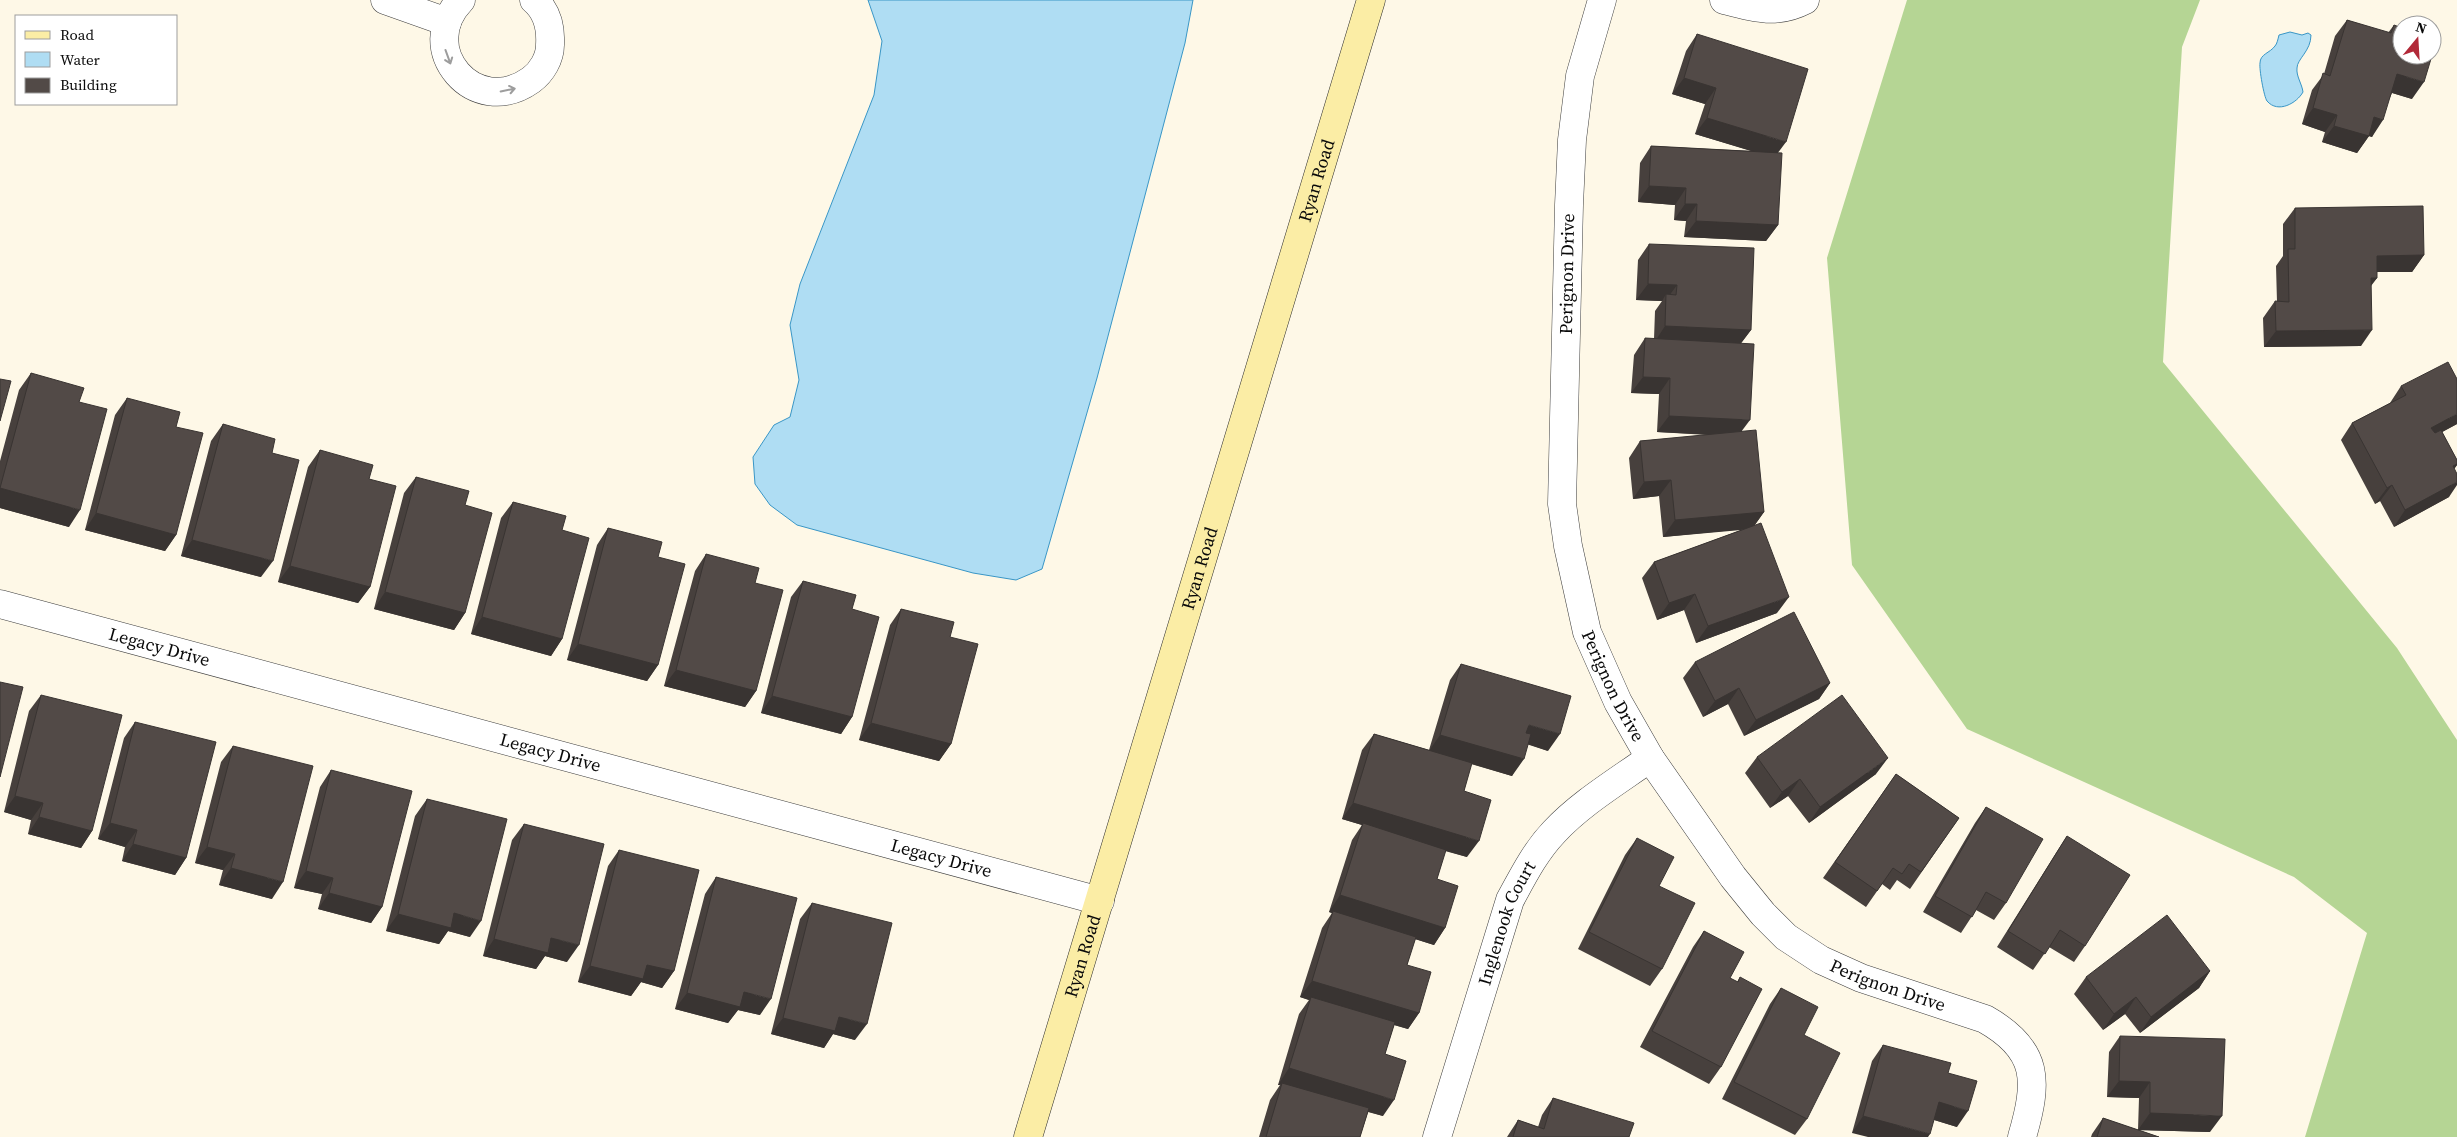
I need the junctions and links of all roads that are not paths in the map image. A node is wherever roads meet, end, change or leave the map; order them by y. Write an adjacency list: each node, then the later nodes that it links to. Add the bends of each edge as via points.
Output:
1 (385, 0): 8 (street)
2 (534, 0): 8 (street, one-way to 2, via 444,37 452,68 477,88 492,92 509,91 536,76 550,48 551,32 546,16)
3 (1371, 0): 12 (main road, Ryan Road)
4 (1602, 0): 9 (street, Perignon Drive)
5 (1623, 0): 9 (street, Perignon Drive)
6 (1724, 0): 7 (street, via 1766,10 1790,8)
7 (1805, 0)
8 (454, 11)
9 (1592, 33): 11 (street, Perignon Drive, via 1580,76 1572,149 1562,504 1569,554 1587,632 1618,702)
10 (0, 604): 12 (street, Legacy Drive)
11 (1650, 758): 14 (street, Inglenook Court, via 1554,831 1522,876 1510,900); 15 (street, Perignon Drive, via 1733,877 1786,937 1821,960 1861,978 1985,1019 2016,1043 2029,1062 2032,1077 2031,1106)
12 (1100, 901): 13 (main road, Ryan Road)
13 (1028, 1137)
14 (1437, 1137)
15 (2022, 1137)

